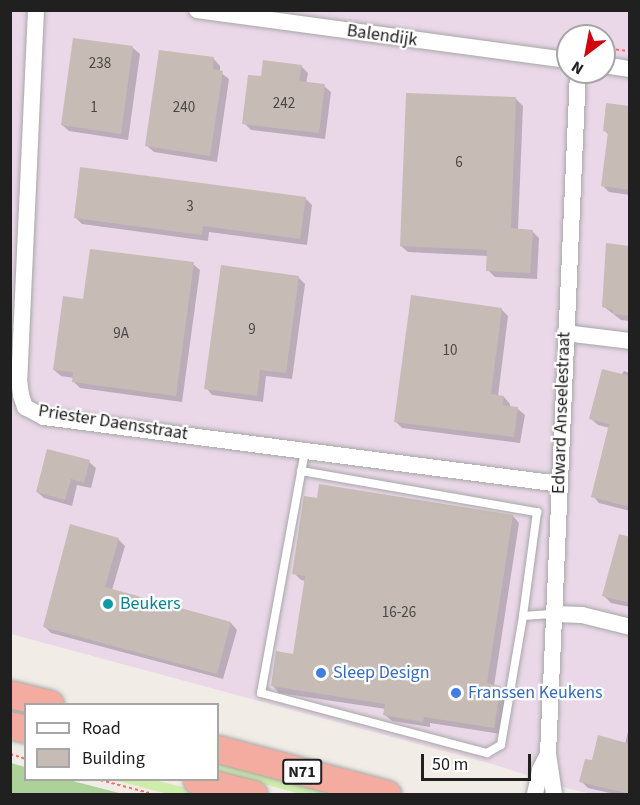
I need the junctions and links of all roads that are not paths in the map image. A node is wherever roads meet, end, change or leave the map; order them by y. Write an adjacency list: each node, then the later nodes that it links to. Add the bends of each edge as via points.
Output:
1 (36, 10): 7 (street, Priester Daensstraat, via 19,379 25,407 44,417)
2 (197, 10): 3 (street, Balendijk)
3 (556, 58)
4 (577, 84): 5 (street, Edward Anseelestraat)
5 (565, 333): 6 (street); 9 (street, Edward Anseelestraat)
6 (630, 341)
7 (305, 451): 8 (lane); 9 (street, Priester Daensstraat)
8 (301, 471): 11 (lane, via 537,512); 11 (lane, via 261,693 487,753 501,745)
9 (560, 484): 10 (street, Edward Anseelestraat)
10 (555, 614): 11 (lane); 12 (street, via 582,615); 16 (street, Edward Anseelestraat)
11 (524, 616)
12 (630, 627)
13 (10, 694): 14 (highway)
14 (43, 703)
15 (219, 749): 19 (highway, N71)
16 (548, 753): 20 (street, Edward Anseelestraat); 21 (street, Edward Anseelestraat)
17 (201, 781): 18 (highway)
18 (253, 795)
19 (387, 795)
20 (535, 795)
21 (554, 795)

